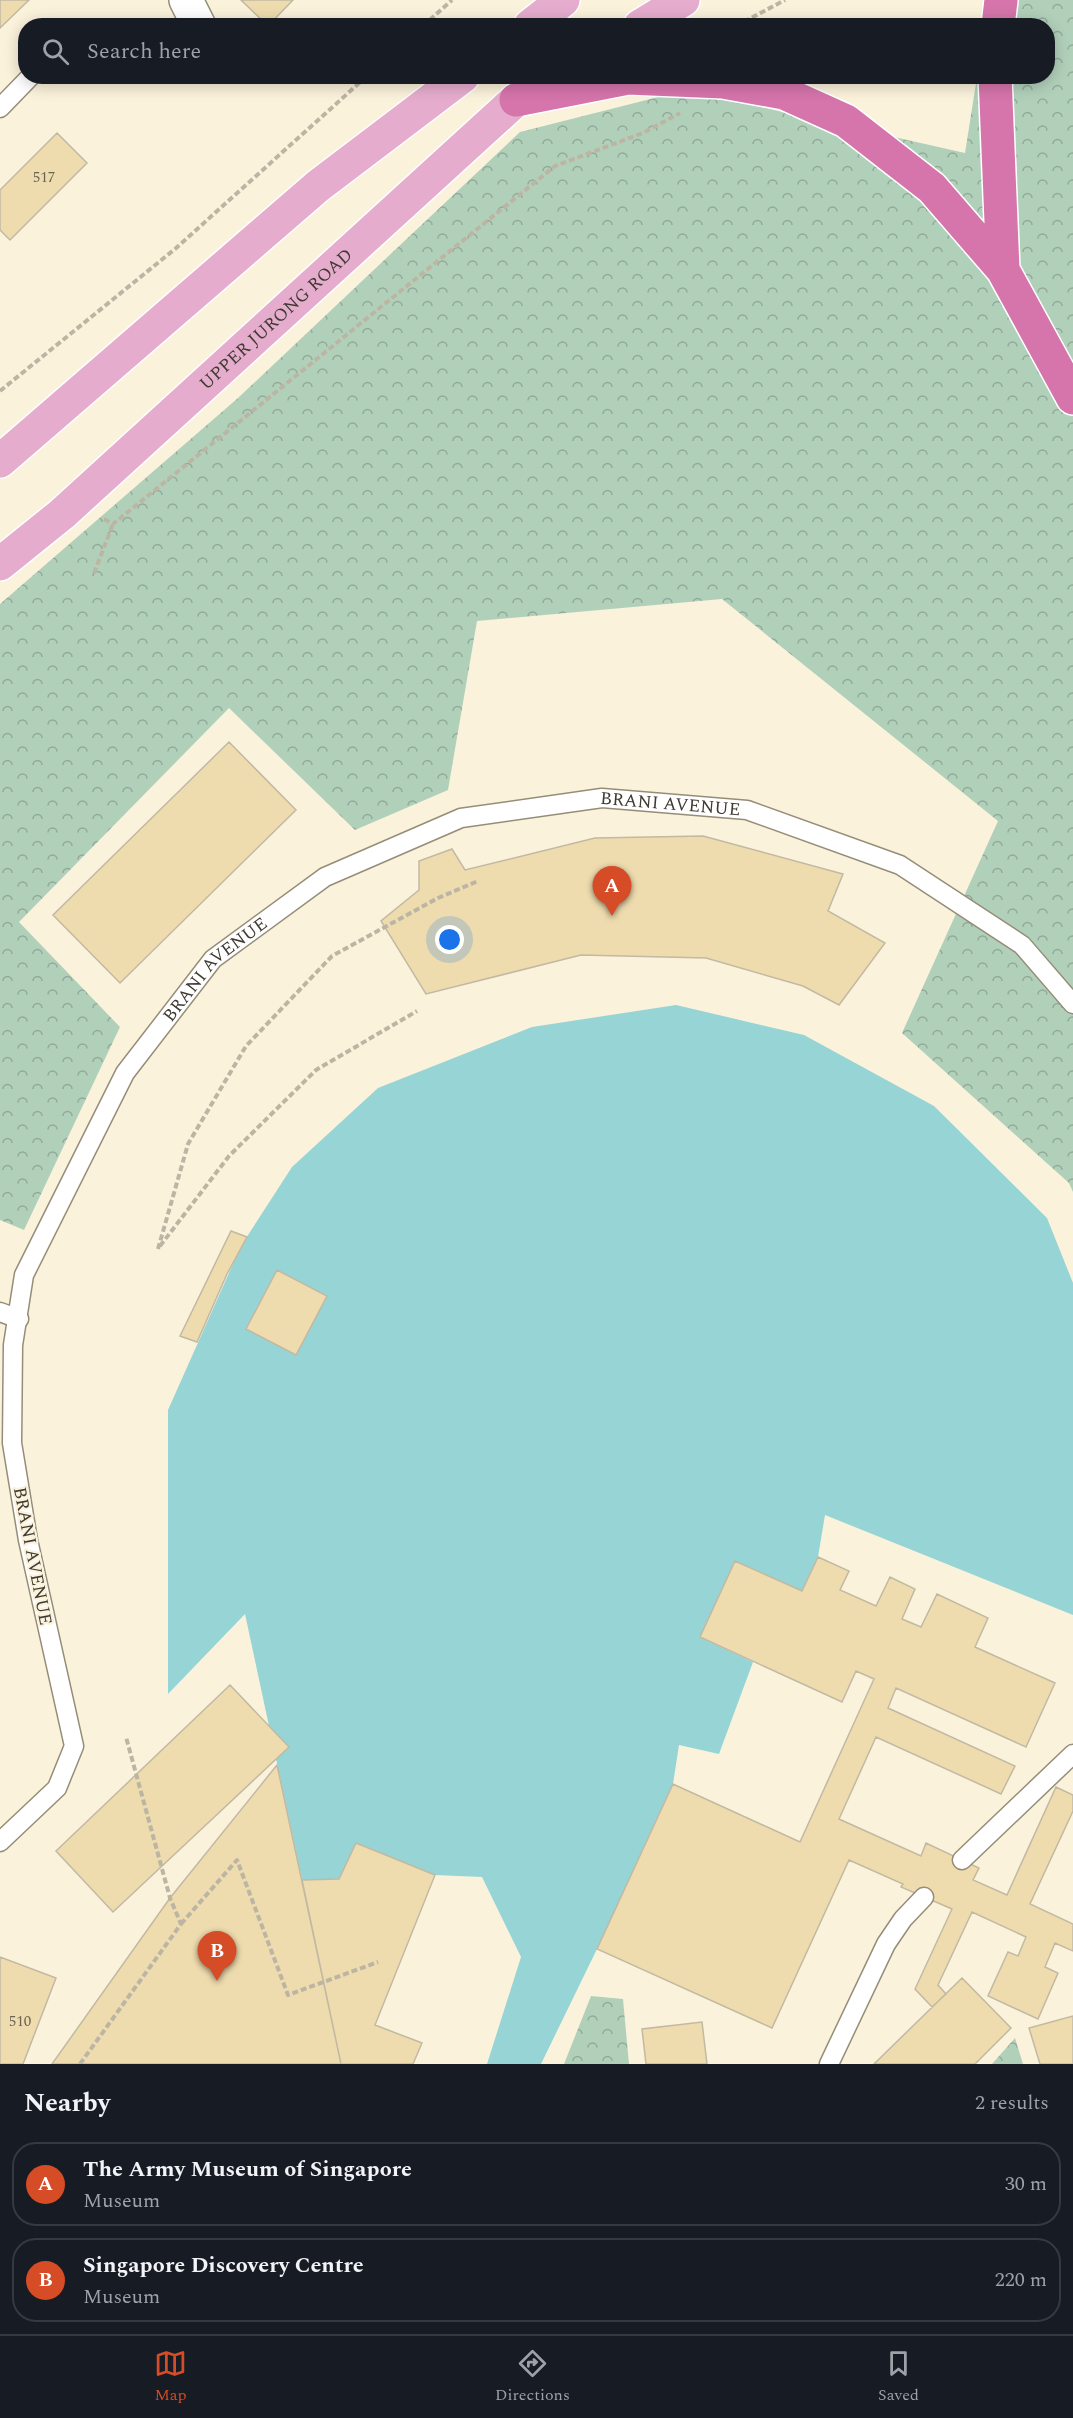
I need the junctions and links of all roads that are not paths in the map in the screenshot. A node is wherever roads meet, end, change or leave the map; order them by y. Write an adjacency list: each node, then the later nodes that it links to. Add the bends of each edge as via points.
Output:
1 (186, 0): 5 (street)
2 (563, 0): 6 (main road)
3 (683, 0): 7 (main road)
4 (1001, 0): 8 (highway)
5 (195, 18)
6 (540, 18)
7 (653, 18)
8 (999, 18)
9 (23, 84): 16 (lane)
10 (452, 84): 19 (main road, via 318,186)
11 (542, 84): 15 (main road, UPPER JURONG ROAD)
12 (597, 84): 15 (highway)
13 (734, 84): 17 (highway, via 784,93 846,121 932,188)
14 (995, 84): 17 (highway)
15 (516, 100): 20 (main road, UPPER JURONG ROAD, via 62,514)
16 (0, 108)
17 (1003, 270): 18 (highway)
18 (1073, 398)
19 (0, 461)
20 (0, 564)
21 (1073, 1004): 23 (lane, BRANI AVENUE, via 1022,945 900,865 747,810 602,798 461,818 326,877 213,959 125,1073 24,1275)
22 (0, 1312): 23 (lane)
23 (19, 1319): 25 (lane, BRANI AVENUE, via 14,1345 12,1443 28,1540 74,1746 57,1788)
24 (1073, 1754): 26 (lane)
25 (0, 1842)
26 (962, 1860)
27 (924, 1897): 28 (lane, via 886,1944)
28 (830, 2064)

